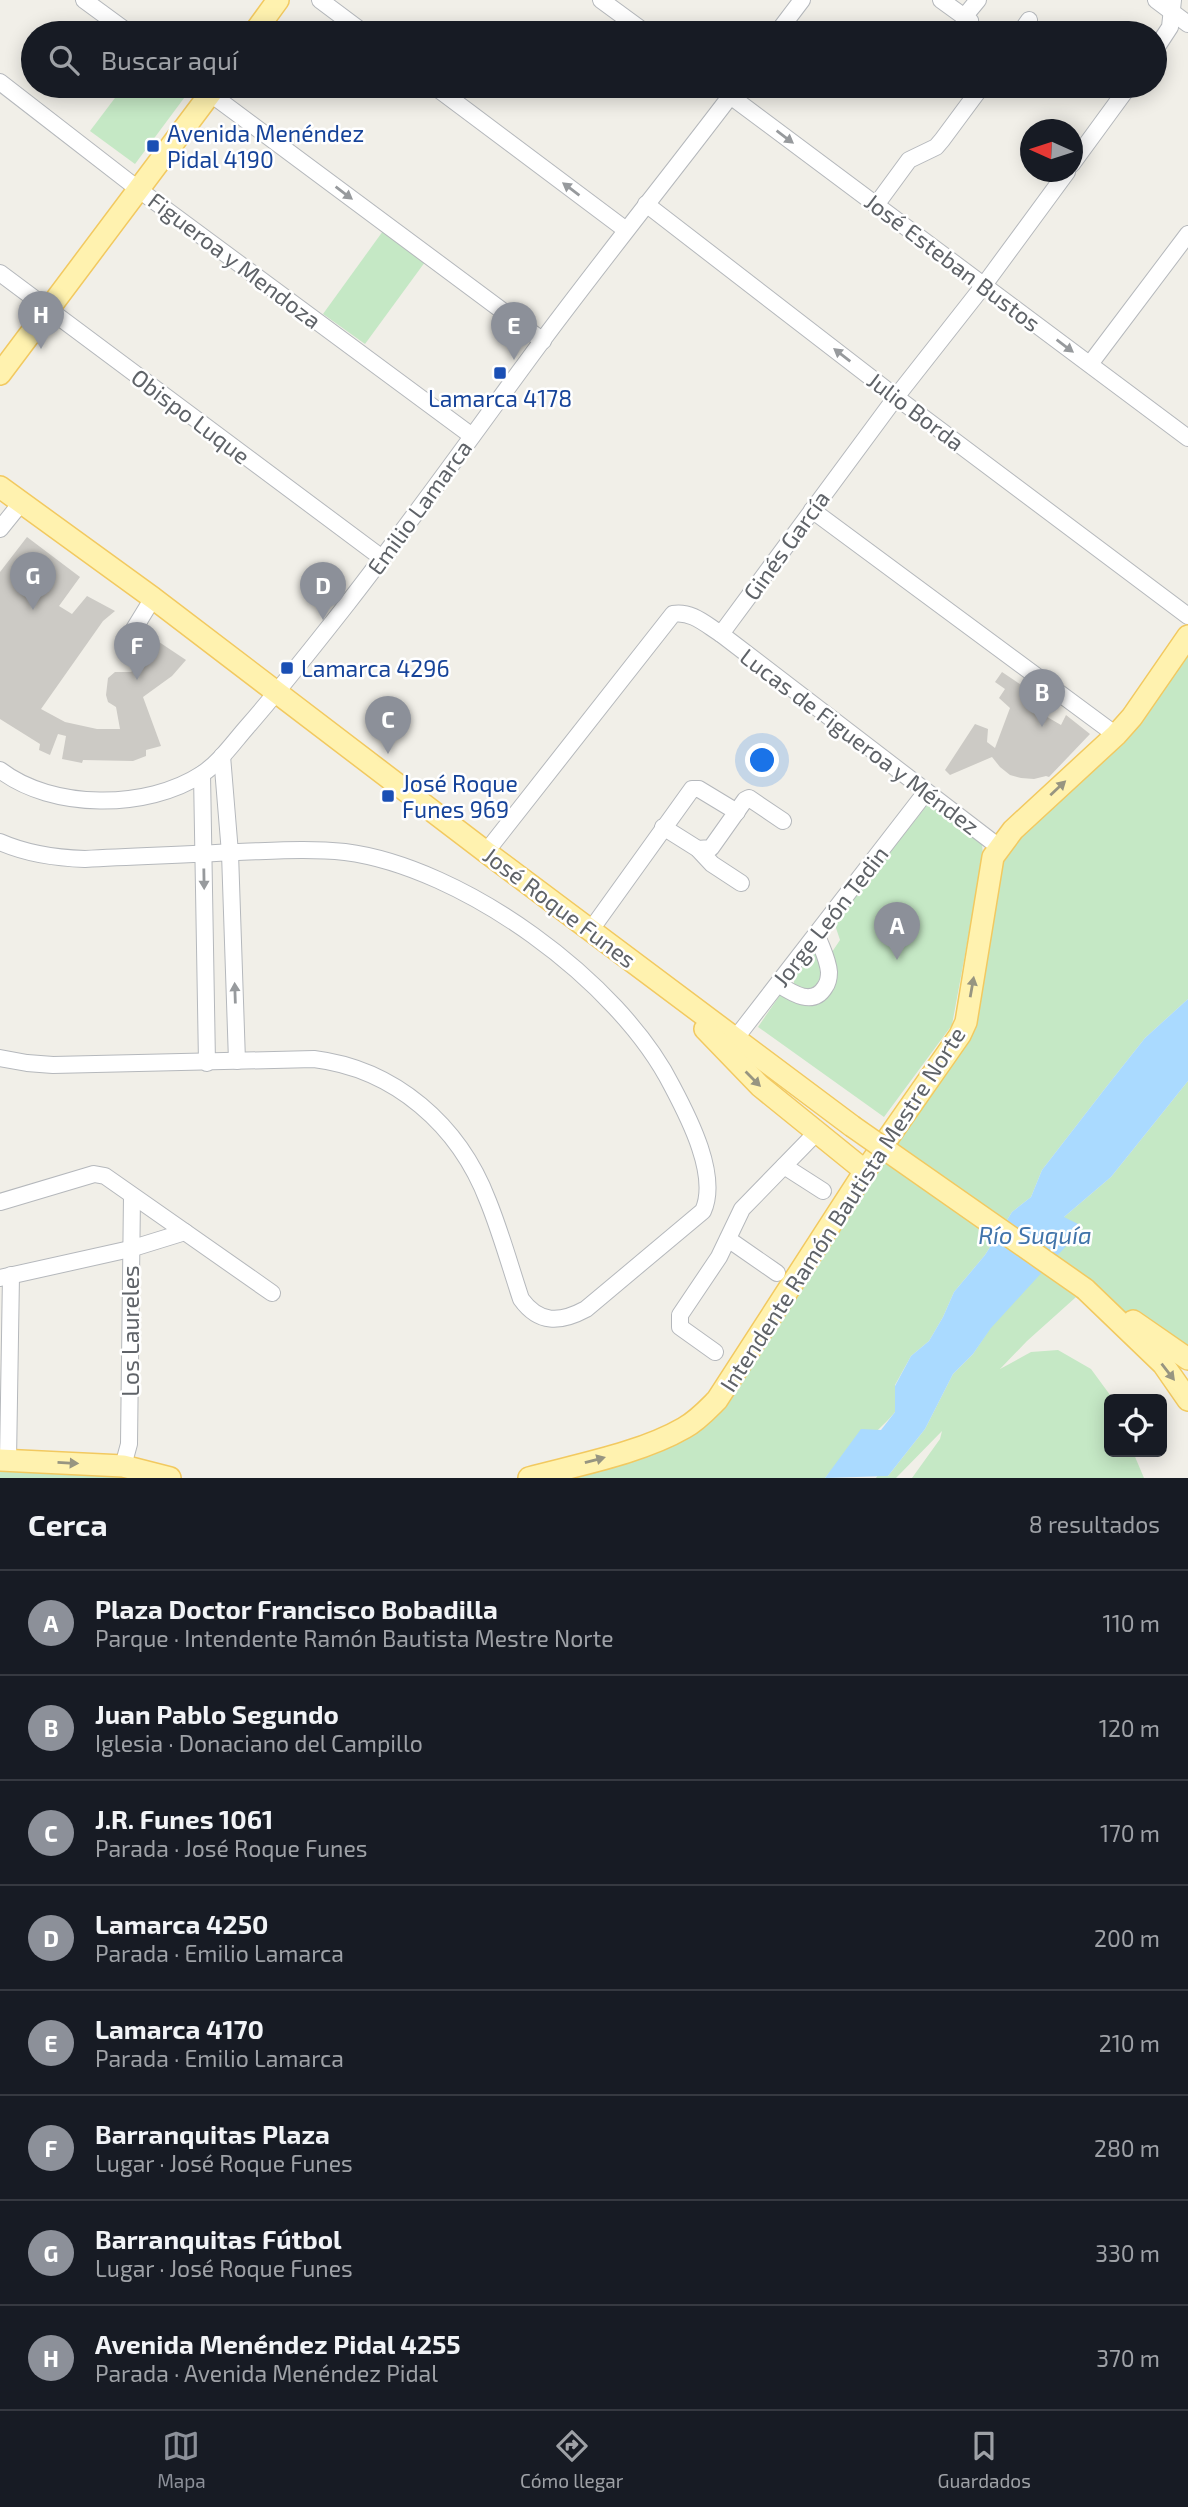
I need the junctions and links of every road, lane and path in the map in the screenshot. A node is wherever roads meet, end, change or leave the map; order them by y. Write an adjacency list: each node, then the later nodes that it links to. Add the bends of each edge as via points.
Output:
1 (85, 0): 10 (street)
2 (278, 0): 11 (main road)
3 (320, 0): 12 (street)
4 (802, 0): 14 (street)
5 (941, 0): 15 (street)
6 (978, 0): 16 (street)
7 (1156, 0): 9 (street)
8 (611, 3): 13 (street)
9 (1172, 5): 17 (street); 18 (street)
10 (113, 21)
11 (263, 21)
12 (348, 21)
13 (632, 21)
14 (786, 21)
15 (961, 21)
16 (967, 21)
17 (1188, 24)
18 (1167, 32)
19 (0, 82): 29 (street, Figueroa y Mendoza)
20 (202, 98): 29 (main road)
21 (222, 98): 37 (street, one-way to 37)
22 (450, 98): 32 (street, one-way to 22)
23 (722, 98): 30 (street, Emilio Lamarca)
24 (739, 98): 31 (street, José Esteban Bustos, one-way to 31)
25 (973, 98): 31 (street, via 936,147 909,160)
26 (1120, 98): 27 (street)
27 (1083, 150)
28 (1060, 182): 35 (street, Ginés García)
29 (138, 189): 36 (main road); 41 (street, Figueroa y Mendoza)
30 (646, 204): 32 (street, Emilio Lamarca); 40 (street, Julio Borda, one-way to 30)
31 (876, 205): 35 (street, José Esteban Bustos)
32 (625, 230): 37 (street, Emilio Lamarca)
33 (1188, 234): 38 (street)
34 (0, 273): 36 (street, Obispo Luque)
35 (984, 285): 38 (street, José Esteban Bustos, one-way to 38); 40 (street, Ginés García)
36 (48, 310): 39 (main road); 47 (street, Obispo Luque)
37 (543, 341): 41 (street, Emilio Lamarca)
38 (1090, 364): 42 (street, José Esteban Bustos)
39 (0, 374)
40 (896, 397): 45 (street, Ginés García); 49 (street, Julio Borda)
41 (472, 436): 47 (street, Emilio Lamarca)
42 (1188, 438)
43 (0, 487): 44 (main road, José Roque Funes)
44 (21, 503): 46 (street); 48 (main road, José Roque Funes)
45 (812, 510): 51 (street, Ginés García); 54 (street)
46 (0, 529)
47 (382, 558): 53 (street, Emilio Lamarca)
48 (153, 598): 50 (street); 53 (main road, José Roque Funes)
49 (1188, 616)
50 (131, 634)
51 (720, 634): 58 (street, Lucas de Figueroa y Méndez); 65 (street, via 687,613 673,614)
52 (1188, 636): 54 (main road, Intendente Ramón Bautista Mestre Norte)
53 (277, 694): 55 (street, Emilio Lamarca); 65 (main road, José Roque Funes)
54 (1116, 735): 63 (main road, Intendente Ramón Bautista Mestre Norte, one-way to 54)
55 (222, 756): 57 (street, Emilio Lamarca); 67 (street)
56 (0, 769): 57 (street, Emilio Lamarca, via 40,790 107,801 154,793)
57 (202, 774): 66 (street)
58 (926, 792): 63 (street, Lucas de Figueroa y Méndez); 70 (street, Jorge León Tedin)
59 (737, 812): 60 (street, via 748,798); 61 (street, via 692,789); 64 (street, via 711,848)
60 (783, 821)
61 (663, 827): 64 (street); 69 (street)
62 (0, 842): 66 (street, via 57,858)
63 (999, 848): 79 (main road, Intendente Ramón Bautista Mestre Norte, one-way to 63, via 966,1023 993,857)
64 (698, 849): 68 (street)
65 (486, 852): 69 (main road, José Roque Funes)
66 (204, 853): 67 (street); 76 (street, one-way to 76)
67 (230, 853): 75 (street, one-way to 67); 75 (street, via 317,849 377,858 459,890 546,946 600,992 650,1047 688,1117 709,1186 708,1201 703,1211 586,1309 565,1319 539,1315 521,1299 477,1177 438,1121 414,1100 372,1073 335,1061)
68 (741, 884)
69 (590, 930): 71 (main road, José Roque Funes)
70 (817, 935): 72 (street, Jorge León Tedin); 72 (street, via 829,972 820,993 800,997)
71 (654, 977): 73 (main road, José Roque Funes); 77 (main road, one-way to 77, via 760,1086)
72 (778, 984): 73 (street, Jorge León Tedin)
73 (735, 1039): 88 (main road, José Roque Funes, bridge)
74 (0, 1058): 76 (street, via 53,1065)
75 (237, 1062): 76 (street)
76 (207, 1063)
77 (817, 1132): 78 (street); 79 (main road)
78 (784, 1166): 80 (street); 84 (street, via 742,1209)
79 (865, 1171): 96 (main road, Intendente Ramón Bautista Mestre Norte, one-way to 79, via 621,1453 673,1434 701,1417 717,1400)
80 (823, 1191)
81 (132, 1196): 82 (street, via 94,1174); 83 (street); 85 (street, Los Laureles)
82 (0, 1202)
83 (185, 1232): 85 (street); 89 (street)
84 (728, 1240): 86 (street); 90 (street, via 679,1322)
85 (130, 1249): 87 (street); 94 (street, Los Laureles, via 129,1444)
86 (777, 1273)
87 (5, 1277): 93 (street)
88 (1084, 1289): 91 (main road); 92 (main road, one-way to 92, via 1163,1364)
89 (272, 1293)
90 (715, 1352)
91 (1188, 1359)
92 (1188, 1400)
93 (4, 1460): 94 (main road, one-way to 94)
94 (123, 1466): 95 (main road)
95 (170, 1478)
96 (529, 1478)

